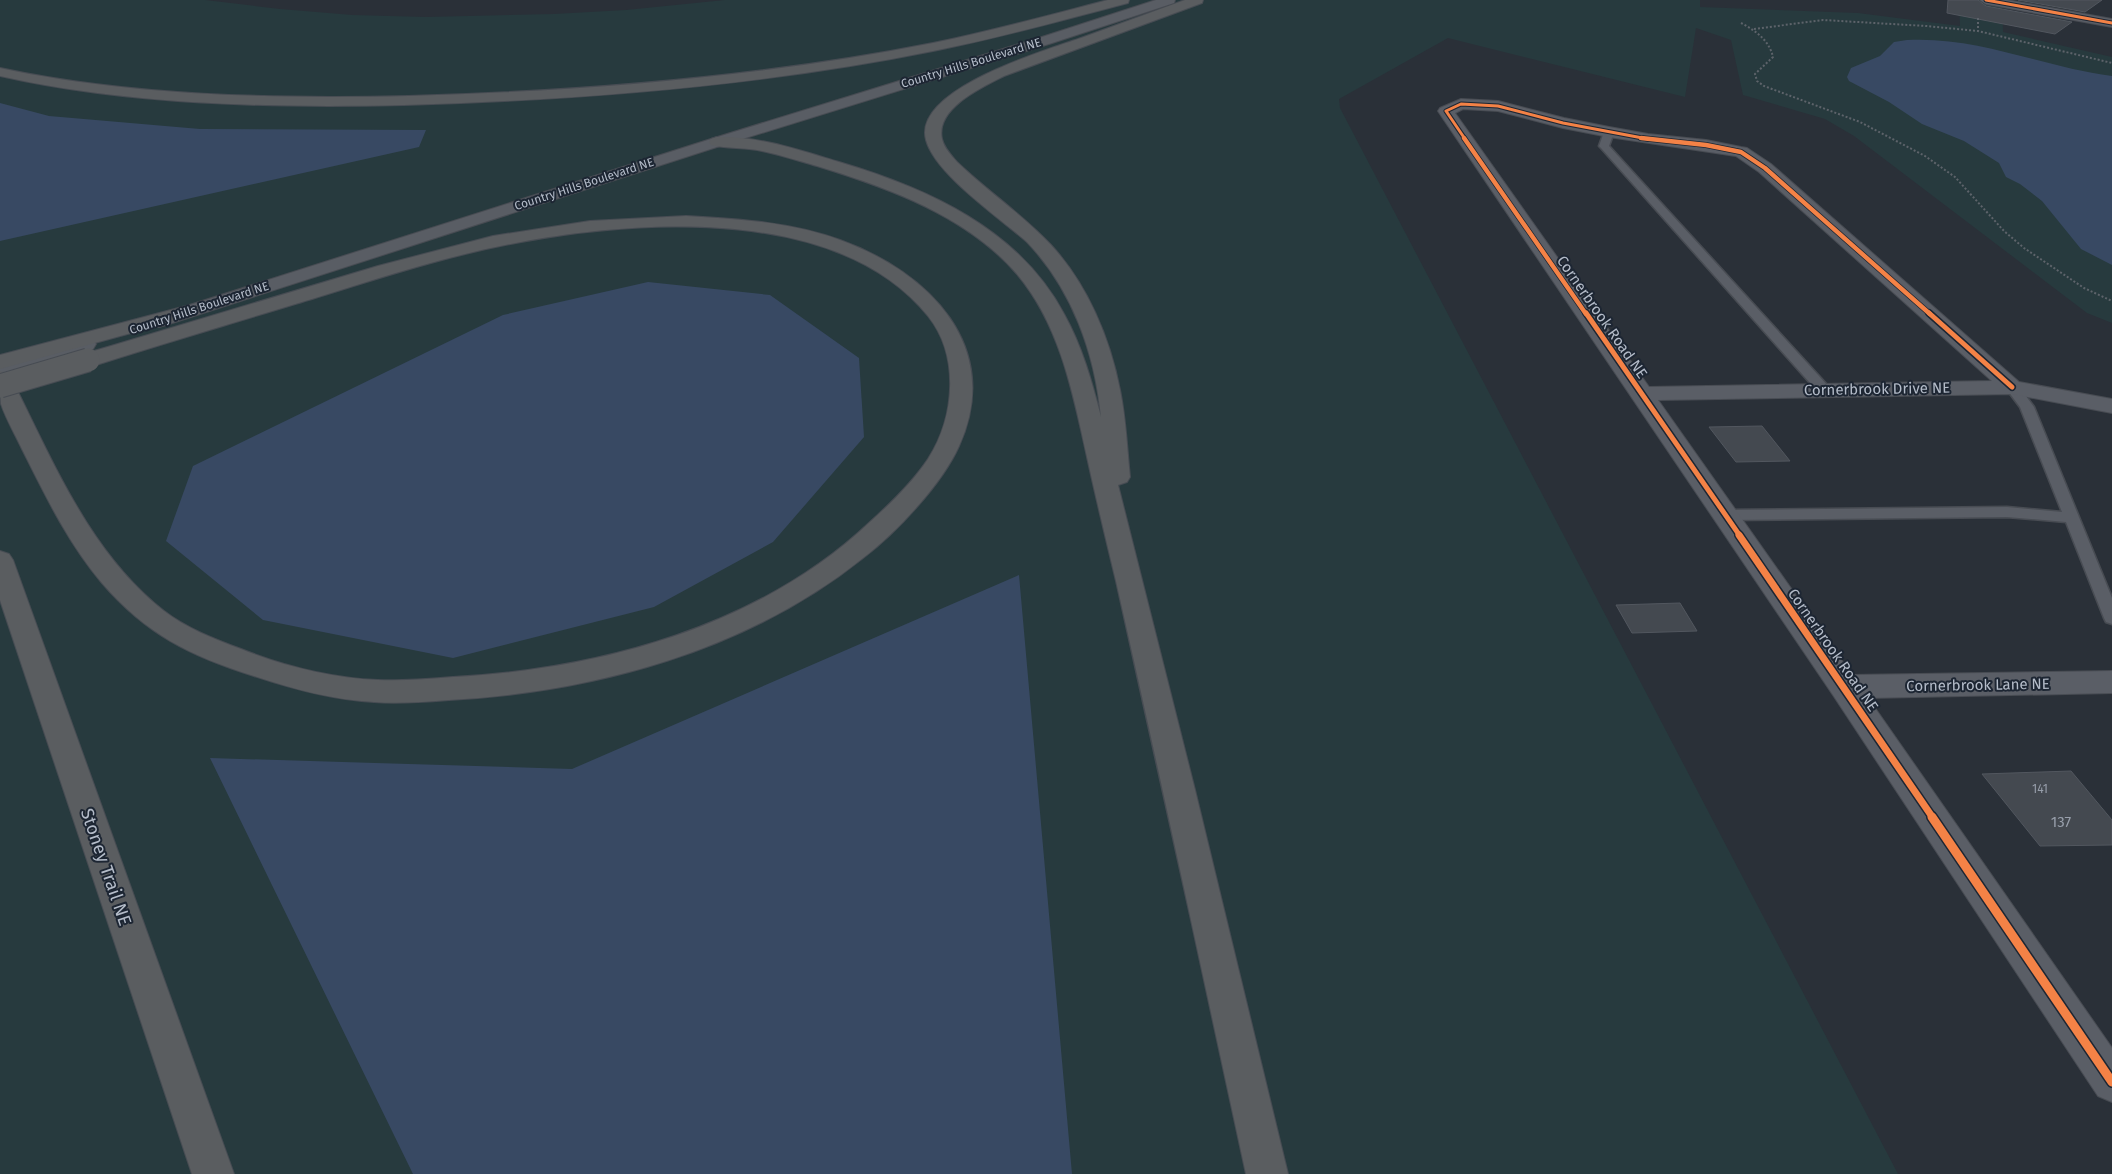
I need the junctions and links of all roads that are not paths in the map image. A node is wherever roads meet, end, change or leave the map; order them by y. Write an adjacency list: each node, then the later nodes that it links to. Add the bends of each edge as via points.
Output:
1 (1123, 0): 6 (highway, via 998,33 908,52 679,84 560,94 314,102 197,98 93,88)
2 (1169, 0): 8 (main road, Country Hills Boulevard NE)
3 (1197, 0): 21 (highway, via 998,73 950,103 936,120 934,129 935,142 944,159 1045,249 1062,271 1090,322 1109,390)
4 (1986, 0): 5 (street)
5 (2112, 24)
6 (0, 72)
7 (1609, 132): 14 (street, Cornerbrook Road NE, via 1741,152 1765,168); 15 (lane, via 1604,146); 16 (street, Cornerbrook Road NE, via 1498,106 1461,104 1446,111)
8 (717, 142): 9 (main road, Country Hills Boulevard NE); 21 (highway, via 765,146 865,174 916,195 981,233 1024,270 1045,297 1078,369)
9 (75, 350): 10 (highway); 11 (main road, Country Hills Boulevard NE); 12 (highway, via 405,264 544,232 660,221 705,222 790,232 847,247 893,271 922,297 947,327 961,362 960,404 945,451 908,500 854,552 781,602 690,643 587,673 478,689 374,691 287,677 216,652 156,620 116,582 70,520); 13 (highway, bridge)
10 (0, 362)
11 (0, 371)
12 (0, 378)
13 (0, 386)
14 (2012, 387): 15 (street, Cornerbrook Drive NE); 17 (street, Cornerbrook Drive NE); 19 (lane, via 2027,407)
15 (1824, 390): 16 (street, Cornerbrook Drive NE)
16 (1640, 394): 18 (street, Cornerbrook Road NE)
17 (2112, 406)
18 (1724, 515): 19 (lane, via 2006,512); 24 (street, Cornerbrook Road NE)
19 (2071, 518): 22 (lane)
20 (0, 560): 26 (highway, Stoney Trail NE)
21 (1130, 585): 27 (highway)
22 (2112, 618)
23 (2112, 682): 24 (street, Cornerbrook Lane NE)
24 (1844, 687): 25 (street, Cornerbrook Road NE)
25 (2112, 1082)
26 (213, 1174)
27 (1267, 1174)

